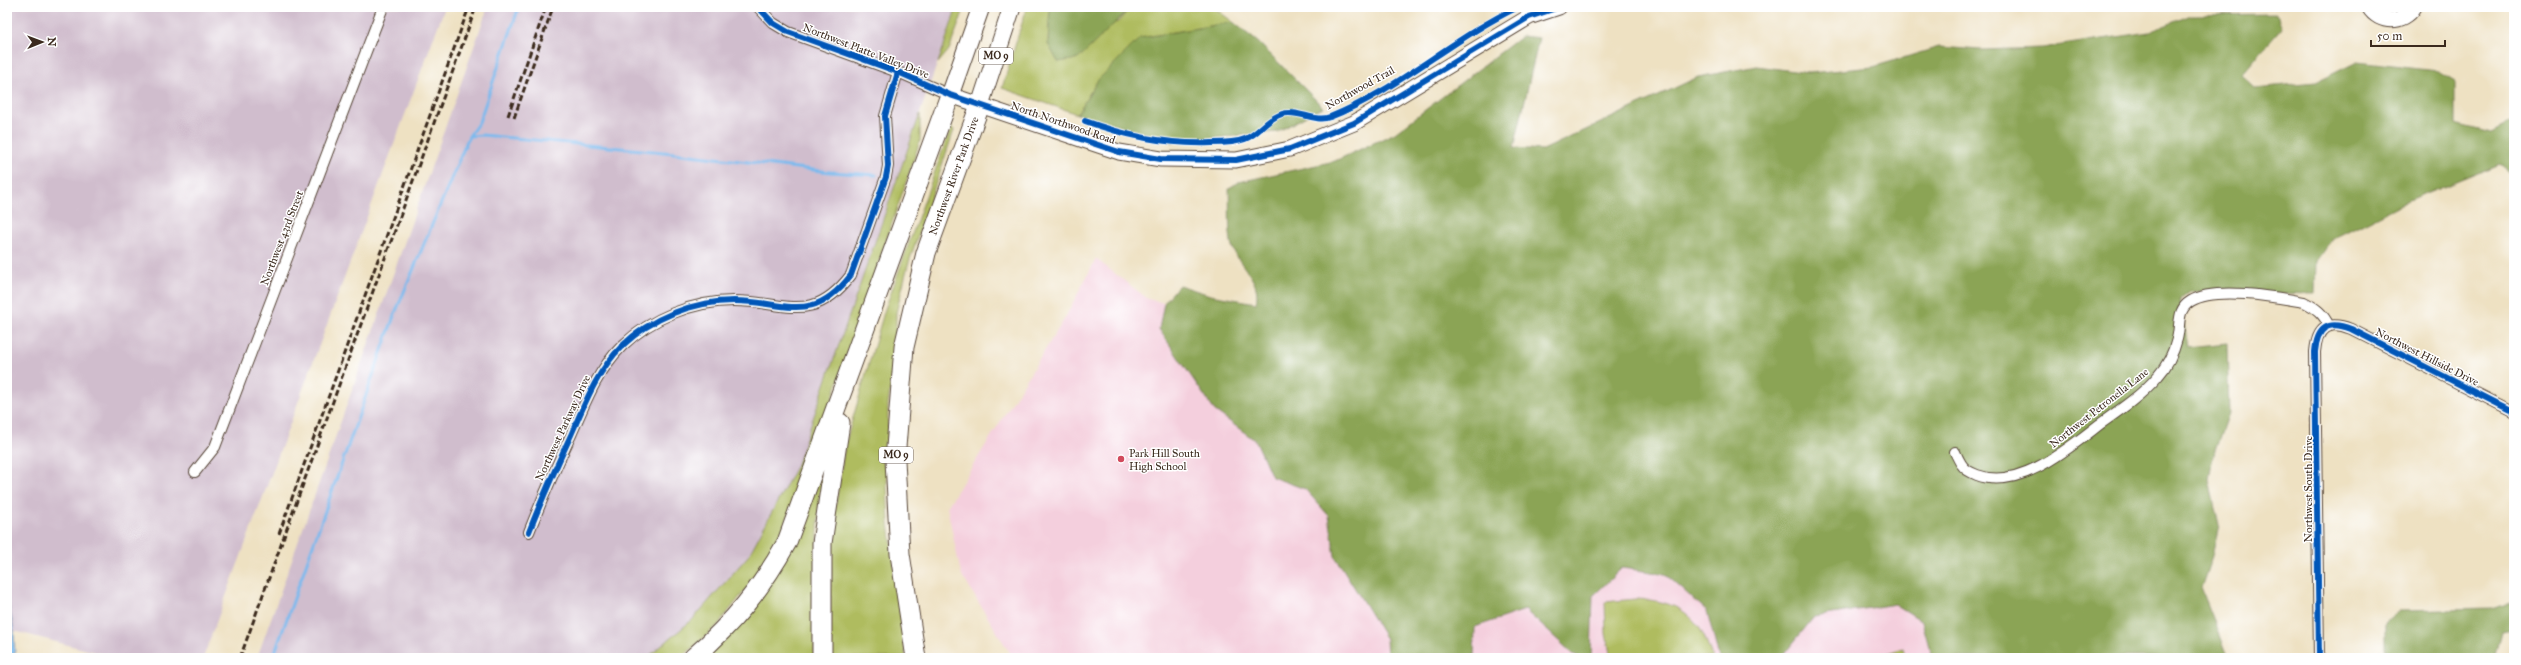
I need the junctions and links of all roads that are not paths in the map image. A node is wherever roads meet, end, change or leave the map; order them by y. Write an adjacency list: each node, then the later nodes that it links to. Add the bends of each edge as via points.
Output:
1 (383, 7): 15 (street, Northwest 43rd Street, via 215,447)
2 (758, 7): 8 (street, Northwest Platte Valley Drive, via 773,23 788,32)
3 (981, 7): 9 (main road, MO 9)
4 (1012, 7): 10 (main road, Northwest River Park Drive / MO 9)
5 (1559, 7): 10 (street, North Northwood Road, via 1529,17 1354,123 1290,149 1236,160 1161,159 1119,152)
6 (2369, 7): 7 (street, via 2379,17 2391,20 2403,18)
7 (2414, 8)
8 (898, 72): 9 (street, Northwest Platte Valley Drive); 16 (street, Northwest Parkway Drive, via 885,116 888,166 886,177 852,275 843,287 819,303 798,308 734,301 700,304 669,315 639,332 614,354 595,381)
9 (950, 95): 10 (street, North Northwood Road); 12 (highway, MO 9)
10 (980, 105): 19 (highway, Northwest River Park Drive / MO 9, via 926,253 904,347 895,460 900,554)
11 (2329, 326): 13 (street, Northwest Hillside Drive, via 2352,329); 14 (street, Northwest Petronella Lane, via 2315,307 2304,302 2235,295 2199,297 2184,306 2180,313 2177,338 2159,376 2128,403 2053,459 2026,472 2003,478 1986,478 1962,466); 20 (street, Northwest South Drive, via 2316,338)
12 (846, 386): 17 (highway, via 797,518 771,572 739,615); 18 (highway, MO 9, via 822,543)
13 (2514, 412)
14 (1955, 452)
15 (195, 472)
16 (529, 532)
17 (693, 658)
18 (822, 658)
19 (916, 658)
20 (2319, 658)

